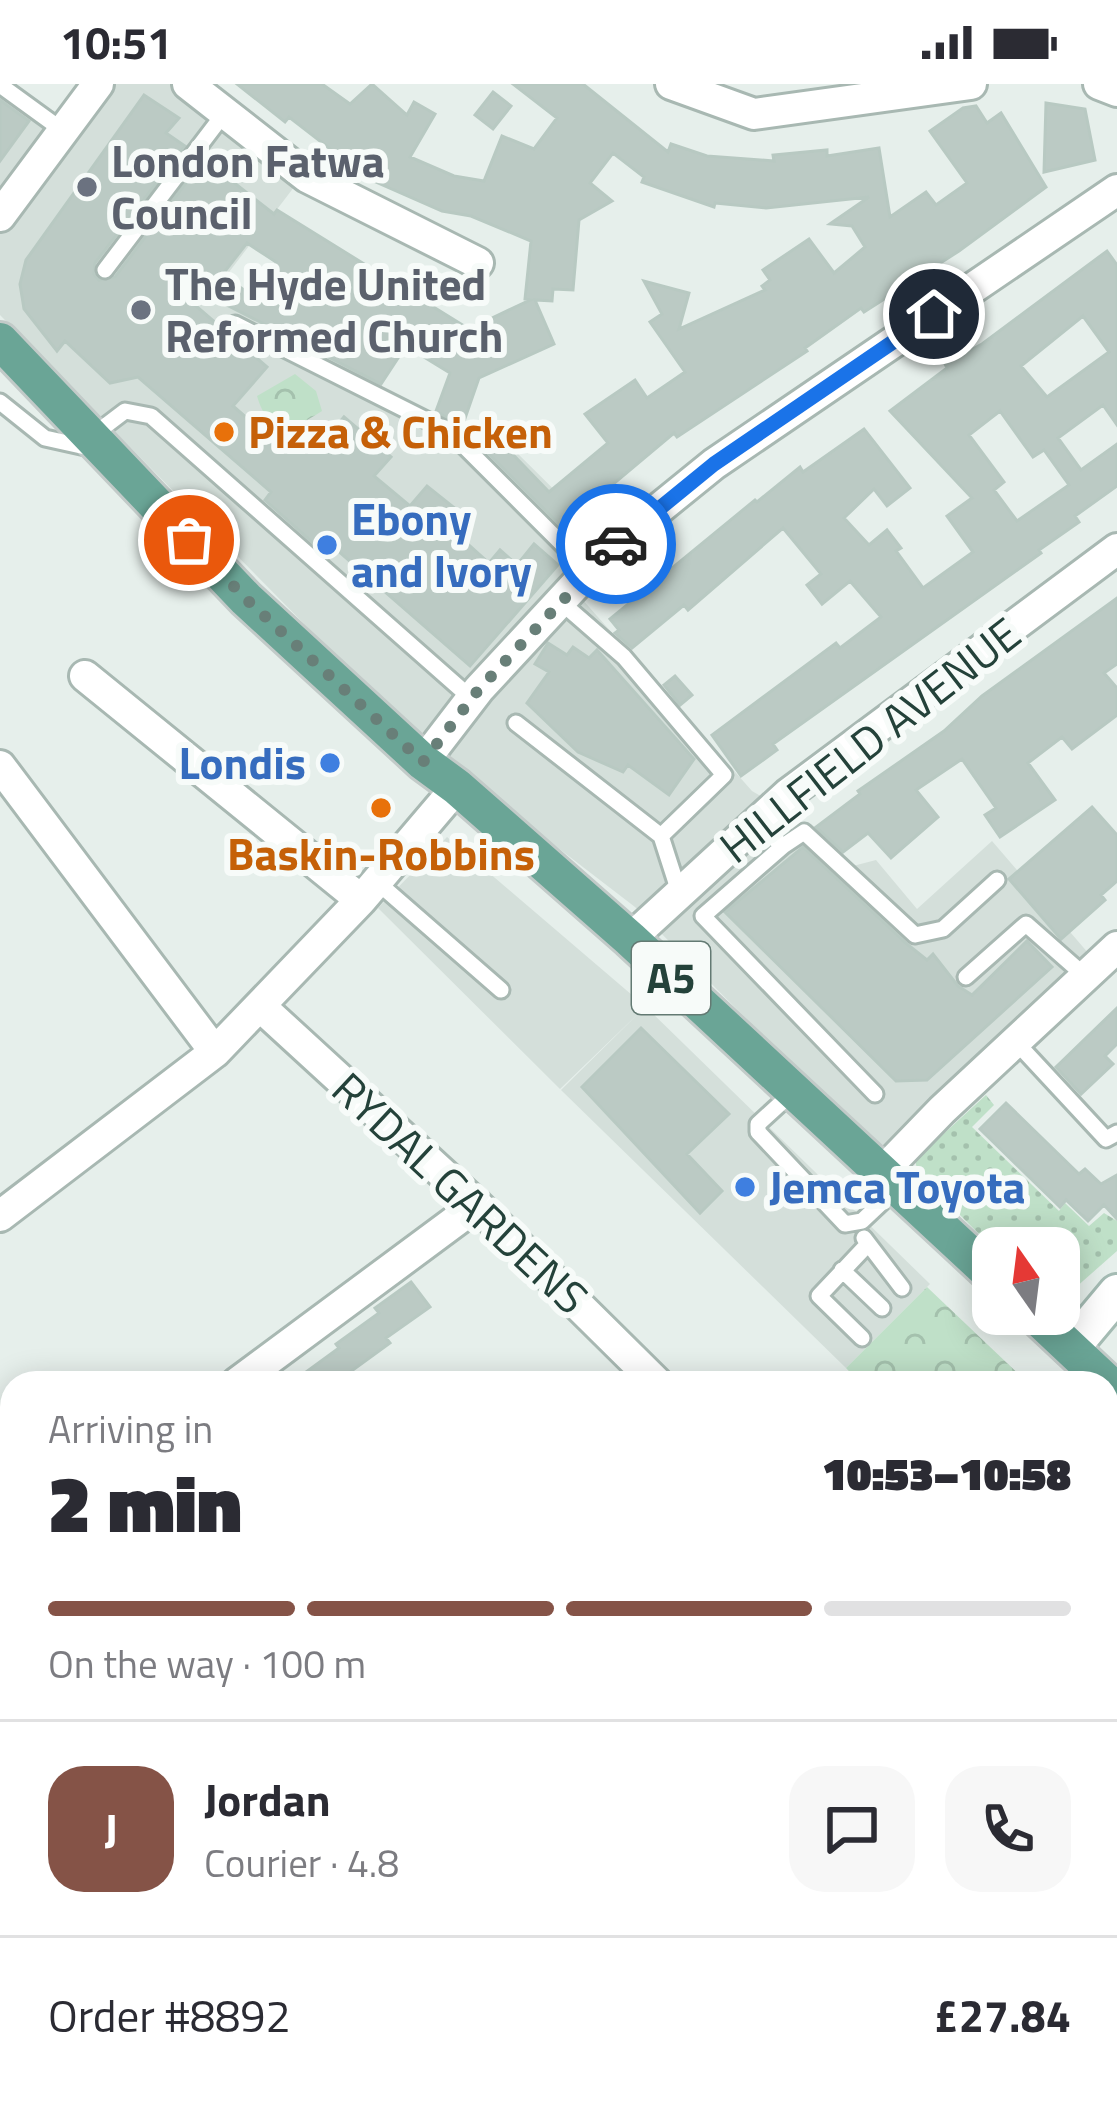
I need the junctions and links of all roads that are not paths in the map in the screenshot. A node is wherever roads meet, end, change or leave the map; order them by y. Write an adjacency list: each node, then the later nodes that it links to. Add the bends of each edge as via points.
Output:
1 (98, 84): 9 (street)
2 (188, 84): 8 (street)
3 (671, 84): 4 (street, via 754,114)
4 (971, 84)
5 (1099, 84): 7 (street)
6 (0, 85): 9 (lane)
7 (1117, 91)
8 (226, 111): 12 (street, via 307,177); 13 (lane)
9 (62, 130): 11 (street)
10 (1117, 190): 19 (street, via 714,464)
11 (0, 215)
12 (478, 263)
13 (105, 270)
14 (235, 324): 19 (lane, via 450,432)
15 (0, 341): 17 (main road, A5)
16 (0, 402): 17 (lane, via 46,438)
17 (97, 444): 22 (lane, via 125,411 151,416); 24 (main road, A5, via 246,599)
18 (1117, 549): 27 (street, HILLFIELD AVENUE)
19 (590, 572): 20 (street)
20 (562, 603): 22 (street); 28 (lane, via 624,657 724,775)
21 (85, 676): 31 (street)
22 (472, 699): 24 (street)
23 (517, 723): 28 (lane)
24 (423, 762): 26 (main road, A5)
25 (0, 766): 40 (street)
26 (458, 787): 31 (street); 33 (main road, A5)
27 (757, 824): 29 (lane); 32 (street, HILLFIELD AVENUE)
28 (662, 836): 32 (lane)
29 (783, 846): 30 (lane, via 804,832 915,935 943,929); 42 (lane, via 703,916)
30 (997, 880)
31 (368, 890): 37 (lane); 38 (street)
32 (680, 895): 33 (street, HILLFIELD AVENUE)
33 (629, 939): 41 (main road, A5)
34 (1117, 946): 35 (street)
35 (1085, 976): 36 (lane, via 1026,924); 39 (street)
36 (966, 977)
37 (501, 989)
38 (260, 1006): 40 (street); 45 (street, RYDAL GARDENS)
39 (1016, 1042): 43 (lane, via 1106,1139); 44 (street)
40 (215, 1052): 46 (street)
41 (793, 1092): 44 (main road, A5); 47 (lane, via 758,1132)
42 (875, 1094)
43 (1117, 1133)
44 (889, 1180): 47 (lane); 49 (main road, A5)
45 (477, 1205): 57 (street); 58 (street, RYDAL GARDENS)
46 (0, 1216)
47 (853, 1225): 48 (lane)
48 (868, 1244): 50 (lane); 51 (lane)
49 (972, 1257)
50 (842, 1270): 53 (lane); 55 (lane, via 819,1296)
51 (902, 1288)
52 (1117, 1293): 56 (street)
53 (881, 1308)
54 (1057, 1335): 56 (main road)
55 (862, 1338)
56 (1071, 1348): 59 (main road)
57 (253, 1371)
58 (644, 1371)
59 (1096, 1371)

